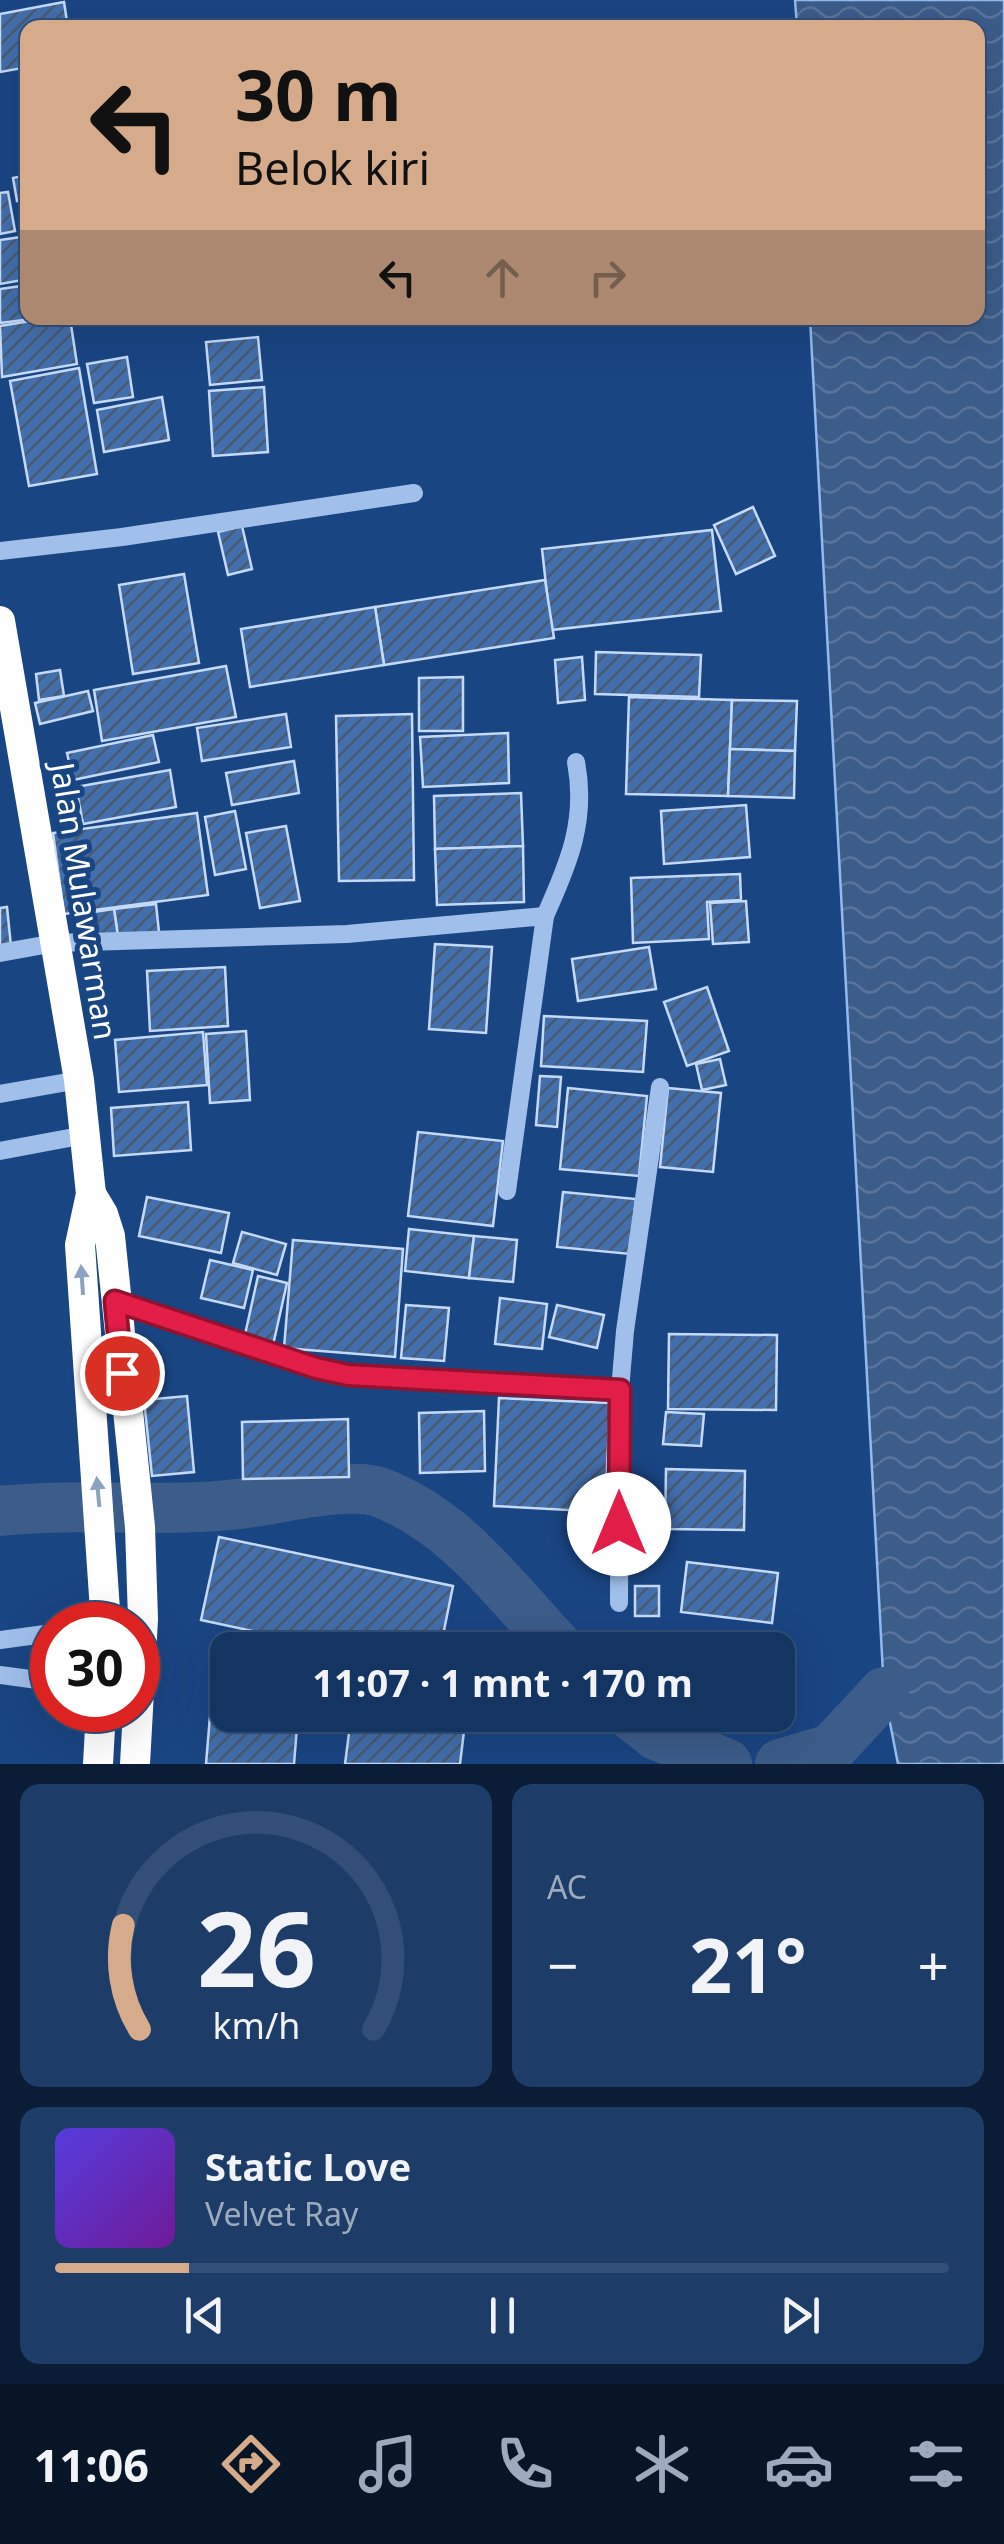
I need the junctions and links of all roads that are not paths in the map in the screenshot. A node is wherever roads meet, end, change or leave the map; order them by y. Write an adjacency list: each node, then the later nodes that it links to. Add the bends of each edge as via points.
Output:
1 (414, 493): 2 (street)
2 (0, 550)
3 (0, 621): 4 (highway, Jalan Mulawarman)
4 (10, 722): 7 (highway, Jalan Mulawarman)
5 (576, 762): 6 (street, via 582,792 578,828)
6 (545, 916): 7 (street, via 347,934); 14 (street)
7 (55, 943): 8 (street); 9 (highway, Jalan Mulawarman)
8 (0, 953)
9 (79, 1080): 11 (street); 12 (highway, Jalan Mulawarman)
10 (660, 1087): 17 (street)
11 (0, 1094)
12 (84, 1136): 13 (street); 15 (highway, Jalan Mulawarman)
13 (0, 1151)
14 (507, 1192)
15 (91, 1194): 16 (highway, Jalan Mulawarman, via 110,1236); 19 (highway, Jalan Mulawarman, one-way to 15, via 80,1245)
16 (115, 1301): 17 (street, via 348,1375); 18 (highway, Jalan Mulawarman)
17 (620, 1390): 21 (street)
18 (126, 1409): 19 (highway); 28 (highway, Jalan Mulawarman, via 140,1528)
19 (91, 1412): 20 (highway, Jalan Mulawarman, one-way to 19)
20 (105, 1602)
21 (619, 1603)
22 (30, 1636): 23 (street)
23 (0, 1640)
24 (0, 1674): 25 (street)
25 (30, 1679)
26 (99, 1732): 27 (highway)
27 (98, 1764)
28 (134, 1764)

